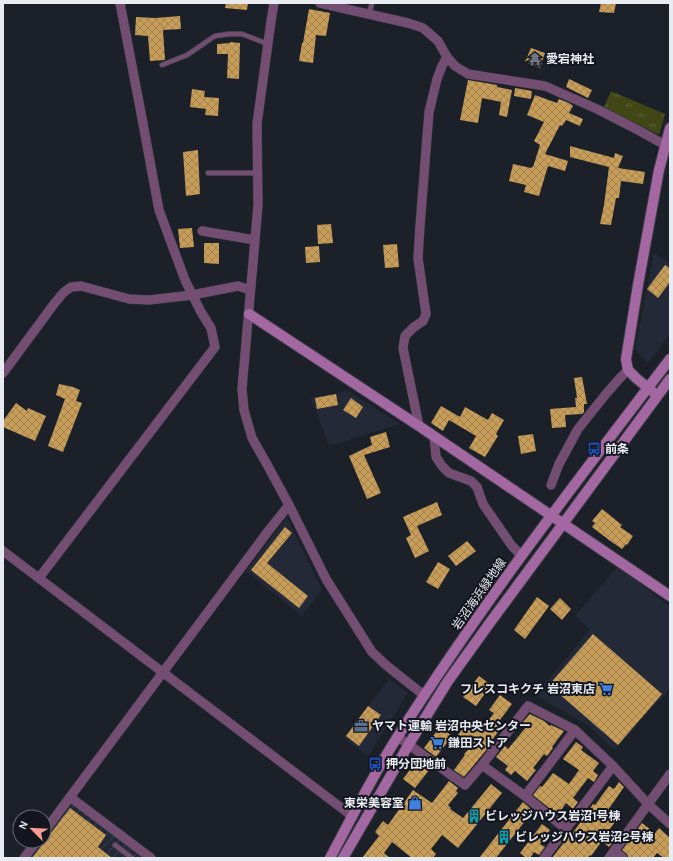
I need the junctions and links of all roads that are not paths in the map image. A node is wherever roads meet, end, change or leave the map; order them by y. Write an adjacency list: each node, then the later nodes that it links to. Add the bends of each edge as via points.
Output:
1 (120, 3): 16 (street, via 158,210)
2 (274, 3): 6 (street)
3 (320, 3): 5 (street)
4 (372, 3): 5 (lane)
5 (369, 14): 7 (street, via 423,28 438,41)
6 (268, 44): 8 (lane, via 242,34 215,36 187,55); 12 (street, via 257,124)
7 (447, 57): 10 (street, via 468,74 545,86); 24 (street, via 437,79 429,112 418,258 426,314 423,321 405,336 403,348)
8 (162, 65)
9 (670, 128): 10 (main road)
10 (665, 145): 19 (main road, via 628,341)
11 (208, 173): 12 (lane)
12 (258, 173): 14 (street)
13 (202, 231): 14 (street)
14 (255, 240): 15 (street)
15 (250, 290): 16 (street, via 238,286); 17 (street)
16 (192, 295): 20 (street, via 149,300 129,299 81,286 71,287 54,304); 32 (street, via 210,328 215,347)
17 (249, 314): 24 (main road); 27 (street, via 242,389 244,410 252,438)
18 (670, 359): 22 (main road, 岩沼海浜緑地線)
19 (628, 370): 22 (main road); 26 (street, via 578,429)
20 (3, 373)
21 (670, 379): 23 (main road, 岩沼海浜緑地線)
22 (648, 388): 23 (main road); 28 (main road, 岩沼海浜緑地線)
23 (658, 395): 29 (main road, 岩沼海浜緑地線)
24 (419, 426): 25 (main road)
25 (434, 436): 28 (main road); 31 (street, via 436,457 442,466 448,473 471,481 477,487 483,504)
26 (551, 485)
27 (289, 505): 34 (street); 35 (street, via 326,579 372,652)
28 (551, 516): 29 (main road); 31 (main road, 岩沼海浜緑地線)
29 (563, 524): 33 (main road); 38 (main road, 岩沼海浜緑地線, via 448,681)
30 (3, 551): 32 (street)
31 (522, 556): 35 (main road, 岩沼海浜緑地線)
32 (39, 578): 34 (street)
33 (670, 596)
34 (163, 673): 43 (street); 45 (street)
35 (425, 696): 37 (main road, 岩沼海浜緑地線)
36 (574, 730): 39 (street, via 528,706); 40 (street); 42 (street)
37 (398, 737): 38 (street); 45 (main road, 岩沼海浜緑地線)
38 (409, 744): 39 (street, via 466,785); 56 (main road, 岩沼海浜緑地線)
39 (482, 765): 42 (street)
40 (613, 766): 44 (street); 48 (street)
41 (670, 774): 44 (street)
42 (525, 796): 48 (street)
43 (70, 797): 46 (street); 54 (street)
44 (648, 804): 47 (street); 51 (street)
45 (352, 816): 55 (main road, 岩沼海浜緑地線)
46 (52, 821)
47 (670, 824)
48 (566, 829): 57 (street)
49 (114, 845): 53 (lane)
50 (31, 849): 52 (street)
51 (611, 854): 58 (street)
52 (24, 858)
53 (132, 858)
54 (151, 858)
55 (330, 858)
56 (343, 858)
57 (544, 858)
58 (623, 858)

